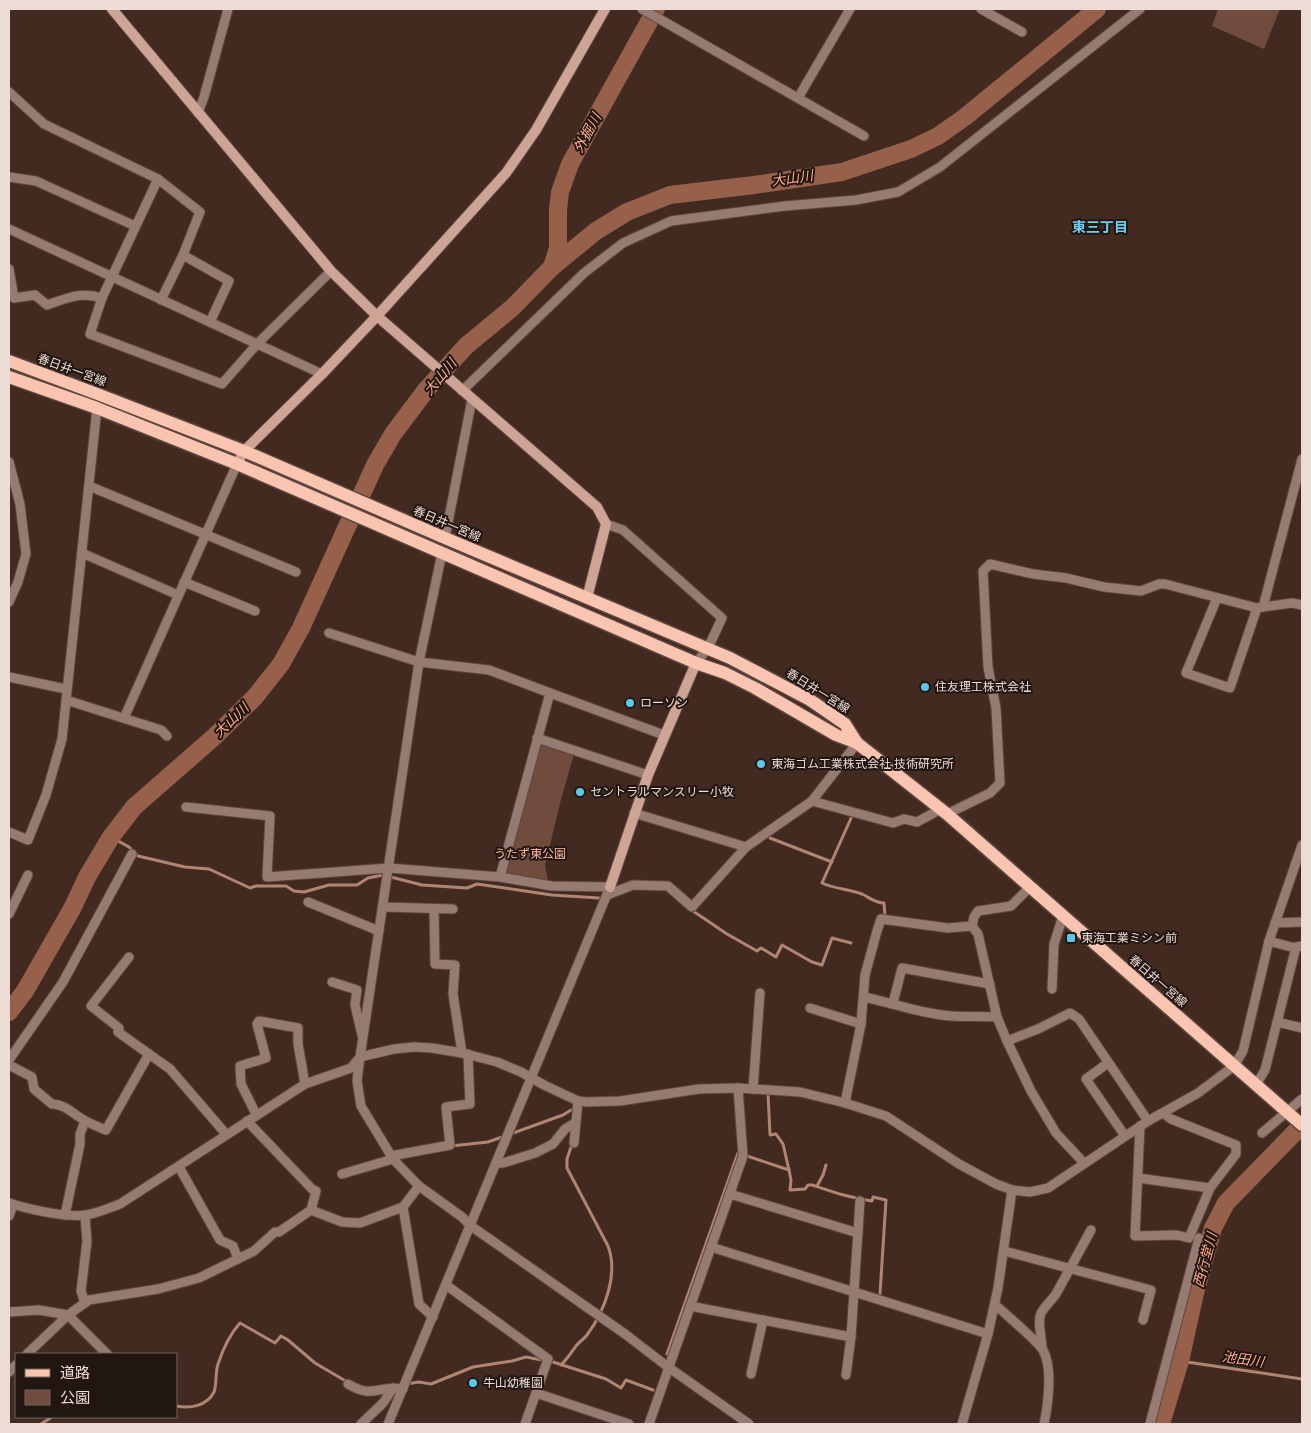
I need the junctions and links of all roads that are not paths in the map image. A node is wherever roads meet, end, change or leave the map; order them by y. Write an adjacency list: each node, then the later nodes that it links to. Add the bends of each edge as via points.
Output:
1 (112, 9): 11 (street)
2 (228, 9): 11 (street)
3 (605, 9): 24 (street, via 536,130 506,173)
4 (642, 9): 10 (street)
5 (850, 9): 10 (street)
6 (982, 9): 8 (street)
7 (1140, 9): 30 (street, via 940,167 898,192 856,200 671,221 623,243 584,273)
8 (1022, 32)
9 (9, 92): 14 (street, via 44,124)
10 (798, 98): 12 (street)
11 (198, 113): 19 (street)
12 (864, 136)
13 (9, 177): 15 (street, via 36,181)
14 (158, 179): 15 (street); 17 (street, via 200,212)
15 (135, 226): 20 (street)
16 (9, 229): 20 (street)
17 (183, 255): 23 (street); 25 (street, via 230,281)
18 (9, 268): 21 (street)
19 (331, 271): 24 (street); 26 (street)
20 (112, 277): 22 (street); 23 (street)
21 (11, 298): 22 (street, via 35,295 48,305 89,294)
22 (102, 298): 26 (street, via 90,334 222,384)
23 (161, 300): 25 (street)
24 (377, 316): 28 (street); 30 (street)
25 (210, 322): 26 (street)
26 (257, 344): 28 (street)
27 (9, 361): 33 (main road, 春日井一宮線)
28 (322, 374): 33 (street)
29 (9, 377): 32 (main road, 春日井一宮線)
30 (460, 388): 31 (street)
31 (472, 399): 38 (street, via 597,507); 40 (street)
32 (97, 408): 36 (main road, 春日井一宮線); 37 (street)
33 (244, 451): 36 (street); 40 (main road, 春日井一宮線)
34 (1302, 459): 50 (street)
35 (9, 462): 48 (street, via 20,504 26,554)
36 (237, 464): 39 (street); 42 (main road, 春日井一宮線)
37 (89, 486): 39 (street); 41 (street)
38 (606, 524): 46 (street); 53 (street, via 623,530 722,618)
39 (205, 534): 43 (street); 44 (street)
40 (446, 538): 46 (main road, 春日井一宮線)
41 (82, 553): 45 (street); 57 (street)
42 (442, 553): 54 (street); 55 (main road, 春日井一宮線)
43 (296, 572)
44 (184, 582): 45 (street); 51 (street)
45 (178, 594): 60 (street)
46 (587, 598): 53 (main road, 春日井一宮線)
47 (1217, 598): 50 (street); 50 (street, via 1186,674 1230,688); 68 (street, via 1165,584 1141,591 1104,587 990,564 983,571 988,667 996,708 1000,783 990,793)
48 (9, 602)
49 (1302, 605): 50 (street)
50 (1260, 607)
51 (256, 611)
52 (328, 633): 54 (street)
53 (708, 648): 55 (street); 64 (main road, 春日井一宮線, via 810,700 845,724)
54 (419, 662): 58 (street, via 489,670); 74 (street)
55 (696, 662): 61 (street); 64 (main road, 春日井一宮線, via 732,677 836,735)
56 (9, 677): 57 (street)
57 (66, 689): 59 (street)
58 (550, 693): 61 (street); 63 (street)
59 (66, 700): 60 (street); 70 (street, via 62,739 46,796 28,840)
60 (124, 718): 62 (street, via 161,730)
61 (664, 735): 65 (street)
62 (167, 736)
63 (537, 738): 65 (street); 76 (street)
64 (857, 743): 66 (street); 68 (main road, 春日井一宮線)
65 (648, 776): 69 (street)
66 (812, 802): 68 (street, via 893,823 904,819 917,822); 72 (street)
67 (186, 807): 74 (street, via 270,816 267,876)
68 (944, 811): 77 (main road, 春日井一宮線)
69 (634, 814): 72 (street); 78 (street)
70 (9, 832)
71 (1302, 845): 87 (street)
72 (746, 848): 78 (street, via 692,907 668,886 633,885)
73 (132, 854): 109 (street, via 63,982)
74 (388, 868): 76 (street); 81 (street)
75 (28, 875): 79 (street)
76 (500, 877): 78 (street)
77 (1030, 887): 85 (main road, 春日井一宮線); 88 (street, via 1011,906 978,911)
78 (608, 891): 113 (street)
79 (13, 896): 84 (street)
80 (308, 902): 89 (street)
81 (383, 907): 82 (street); 89 (street)
82 (434, 909): 83 (street); 107 (street, via 435,964 455,965 453,994)
83 (453, 909)
84 (9, 914)
85 (1063, 916): 95 (street, via 1054,944); 112 (main road, 春日井一宮線)
86 (1302, 922): 87 (street)
87 (1275, 923): 90 (street)
88 (972, 926): 94 (street, via 978,934); 97 (street, via 948,928 881,919 865,975)
89 (379, 931): 104 (street)
90 (1269, 941): 91 (street); 112 (street, via 1243,1051)
91 (1299, 947): 101 (street)
92 (128, 956): 106 (street, via 91,1006 119,1028 118,1032)
93 (332, 982): 104 (street, via 357,990 355,1005)
94 (990, 984): 98 (street, via 902,968); 100 (street)
95 (1052, 989)
96 (760, 993): 117 (street)
97 (864, 997): 98 (street); 102 (street)
98 (893, 1003): 100 (street, via 950,1016)
99 (810, 1008): 102 (street)
100 (997, 1017): 105 (street)
101 (1277, 1022): 103 (street); 115 (street, via 1265,1070)
102 (861, 1024): 120 (street)
103 (1302, 1028)
104 (363, 1037): 108 (street)
105 (1007, 1041): 110 (street, via 1070,1014 1079,1019); 135 (street, via 1056,1133)
106 (149, 1054): 124 (street, via 106,1130); 130 (street, via 170,1069)
107 (465, 1054): 108 (street, via 414,1047); 113 (street, via 497,1062); 133 (street, via 470,1104 446,1107 450,1145)
108 (360, 1058): 114 (street, via 352,1068); 133 (street, via 357,1081 361,1106)
109 (9, 1060)
110 (1108, 1063): 127 (street); 131 (street, via 1086,1079)
111 (9, 1065): 124 (street, via 32,1077 34,1089 52,1104 66,1107)
112 (1234, 1066): 115 (main road, 春日井一宮線); 121 (street, via 1198,1093)
113 (531, 1078): 119 (street); 134 (street)
114 (305, 1084): 123 (street); 123 (street, via 298,1028 258,1022 266,1058 240,1066 241,1084)
115 (1256, 1085): 122 (main road, 春日井一宮線)
116 (738, 1088): 117 (street); 119 (street, via 699,1089 620,1101); 142 (street, via 744,1156)
117 (753, 1089): 120 (street, via 800,1092)
118 (1302, 1098): 122 (street)
119 (578, 1101): 126 (street)
120 (845, 1102): 141 (street, via 886,1116 959,1164)
121 (1163, 1112): 127 (street); 140 (street, via 1171,1119 1236,1145 1236,1154)
122 (1289, 1113): 128 (main road, 春日井一宮線); 129 (street)
123 (256, 1114): 125 (street)
124 (85, 1121): 147 (street)
125 (247, 1122): 130 (street); 146 (street, via 316,1190)
126 (575, 1123): 132 (street); 134 (street, via 565,1129 553,1144 535,1153)
127 (1144, 1124): 131 (street); 138 (street)
128 (1302, 1125)
129 (1262, 1133)
130 (226, 1134): 136 (street)
131 (1125, 1136): 135 (street)
132 (574, 1143)
133 (392, 1157): 137 (street); 139 (street)
134 (496, 1163): 150 (street)
135 (1084, 1163): 141 (street, via 1048,1188 1030,1192)
136 (179, 1167): 149 (street, via 120,1204); 156 (street, via 220,1240 233,1246)
137 (342, 1174)
138 (1138, 1178): 140 (street); 140 (street, via 1135,1236 1189,1238)
139 (419, 1186): 145 (street); 150 (street)
140 (1210, 1188)
141 (1012, 1190): 155 (street)
142 (730, 1194): 152 (street); 154 (street)
143 (860, 1200): 152 (street)
144 (11, 1204): 147 (street); 148 (street)
145 (403, 1207): 146 (street, via 372,1220 351,1224); 165 (street, via 418,1304)
146 (310, 1210): 156 (street)
147 (66, 1215): 149 (street)
148 (9, 1216)
149 (85, 1216): 160 (street, via 87,1241 81,1291)
150 (471, 1226): 158 (street); 173 (street)
151 (1091, 1230): 157 (street)
152 (858, 1233): 159 (street)
153 (1199, 1238): 188 (street)
154 (711, 1247): 159 (street); 162 (street)
155 (1004, 1251): 157 (street); 161 (street)
156 (238, 1259): 160 (street, via 199,1278)
157 (1071, 1268): 167 (street, via 1151,1290); 170 (street, via 1051,1303 1042,1312 1039,1321)
158 (446, 1285): 165 (street); 179 (street, via 548,1359)
159 (854, 1292): 168 (street); 169 (street)
160 (85, 1303): 164 (street)
161 (995, 1305): 168 (street); 170 (street)
162 (690, 1306): 166 (street); 173 (street)
163 (9, 1312): 164 (street, via 40,1310)
164 (68, 1315): 171 (street); 172 (street)
165 (433, 1316): 178 (street)
166 (763, 1320): 169 (street); 174 (street)
167 (1143, 1320)
168 (988, 1334): 186 (street)
169 (851, 1337): 175 (street)
170 (1042, 1348): 187 (street, via 1048,1360)
171 (28, 1353)
172 (106, 1353)
173 (668, 1367): 184 (street); 185 (street)
174 (751, 1374)
175 (846, 1375)
176 (348, 1384): 177 (street, via 358,1391 368,1392)
177 (393, 1388): 178 (street); 180 (street)
178 (403, 1388): 181 (street)
179 (536, 1393): 182 (street); 183 (street)
180 (361, 1424)
181 (388, 1424)
182 (525, 1424)
183 (629, 1424)
184 (649, 1424)
185 (749, 1424)
186 (962, 1424)
187 (1044, 1424)
188 (1150, 1424)

